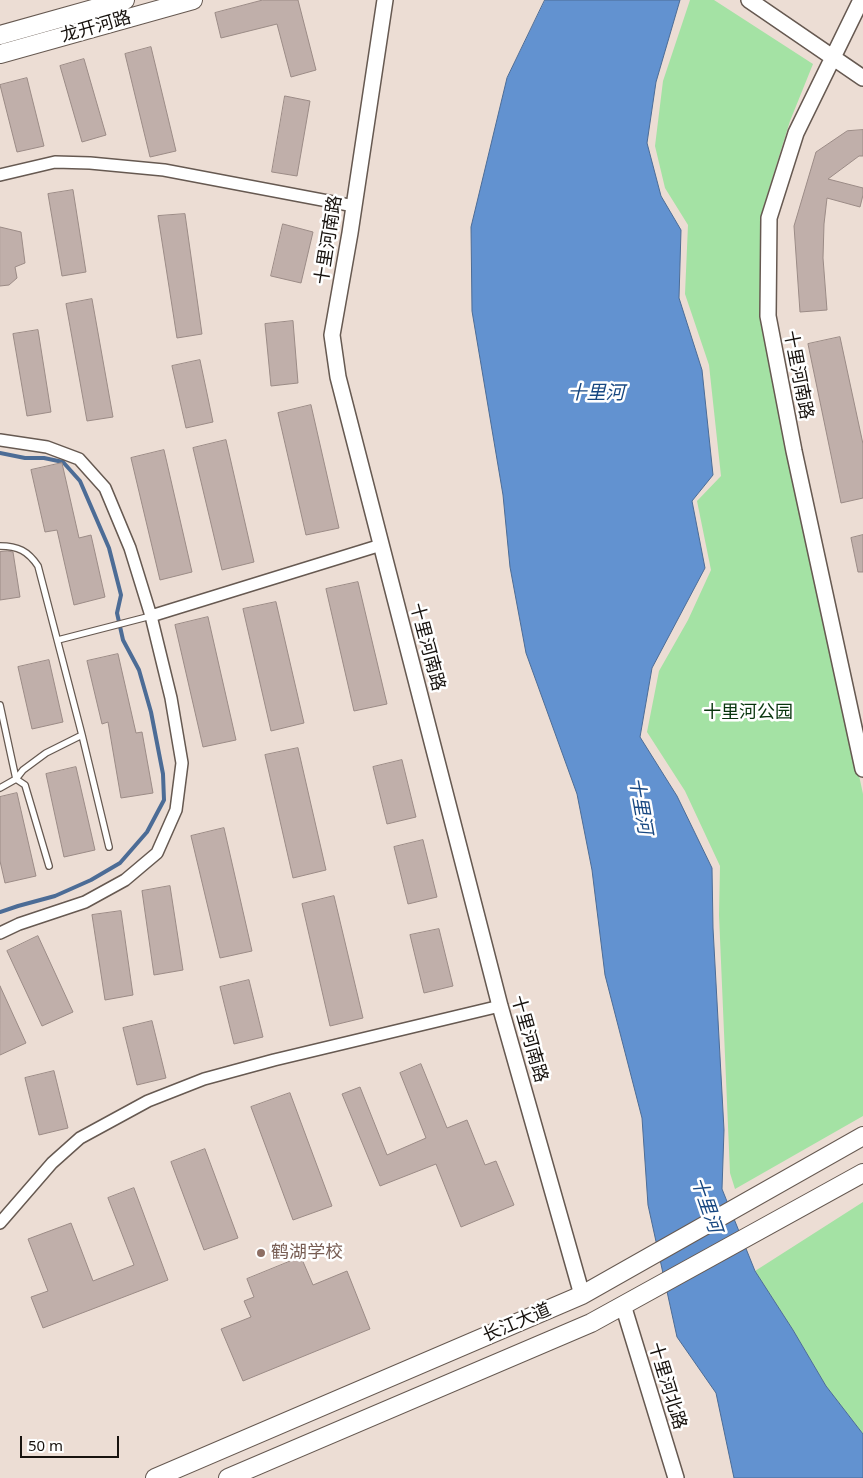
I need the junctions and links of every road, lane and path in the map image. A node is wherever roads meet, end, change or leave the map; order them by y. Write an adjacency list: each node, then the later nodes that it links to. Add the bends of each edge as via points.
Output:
1 (125, 0): 6 (main road, 龙开河路)
2 (193, 0): 7 (main road, 龙开河路)
3 (385, 0): 11 (street, 十里河南路)
4 (749, 0): 8 (street)
5 (861, 0): 8 (street, 十里河南路)
6 (0, 35)
7 (0, 54)
8 (833, 58): 9 (street); 19 (street, 十里河南路, via 796,133 769,218 768,316)
9 (863, 78)
10 (0, 175): 11 (street, via 55,162 90,163 164,170)
11 (354, 206): 13 (street, 十里河南路, via 332,335 338,377)
12 (0, 440): 15 (street, via 47,446 79,459 105,488 130,548)
13 (381, 545): 15 (street); 25 (street, 十里河南路)
14 (0, 546): 16 (lane, via 22,550 38,566)
15 (151, 616): 16 (lane); 24 (street, via 171,698 182,763 176,810 157,853 126,880 85,902)
16 (58, 640): 18 (lane)
17 (0, 705): 20 (lane)
18 (82, 735): 20 (lane, via 46,753); 22 (lane)
19 (863, 769)
20 (16, 779): 21 (lane); 23 (lane, via 25,785)
21 (0, 788)
22 (108, 847)
23 (49, 866)
24 (0, 933)
25 (500, 1006): 28 (street, via 274,1060 204,1080 148,1101 80,1138 52,1163); 29 (street, 十里河南路)
26 (863, 1136): 29 (main road, 长江大道)
27 (863, 1174): 30 (main road, 长江大道)
28 (0, 1223)
29 (582, 1295): 31 (main road, 长江大道)
30 (623, 1305): 32 (main road, 长江大道, via 591,1323); 33 (street, 十里河北路)
31 (155, 1478)
32 (228, 1478)
33 (676, 1478)

